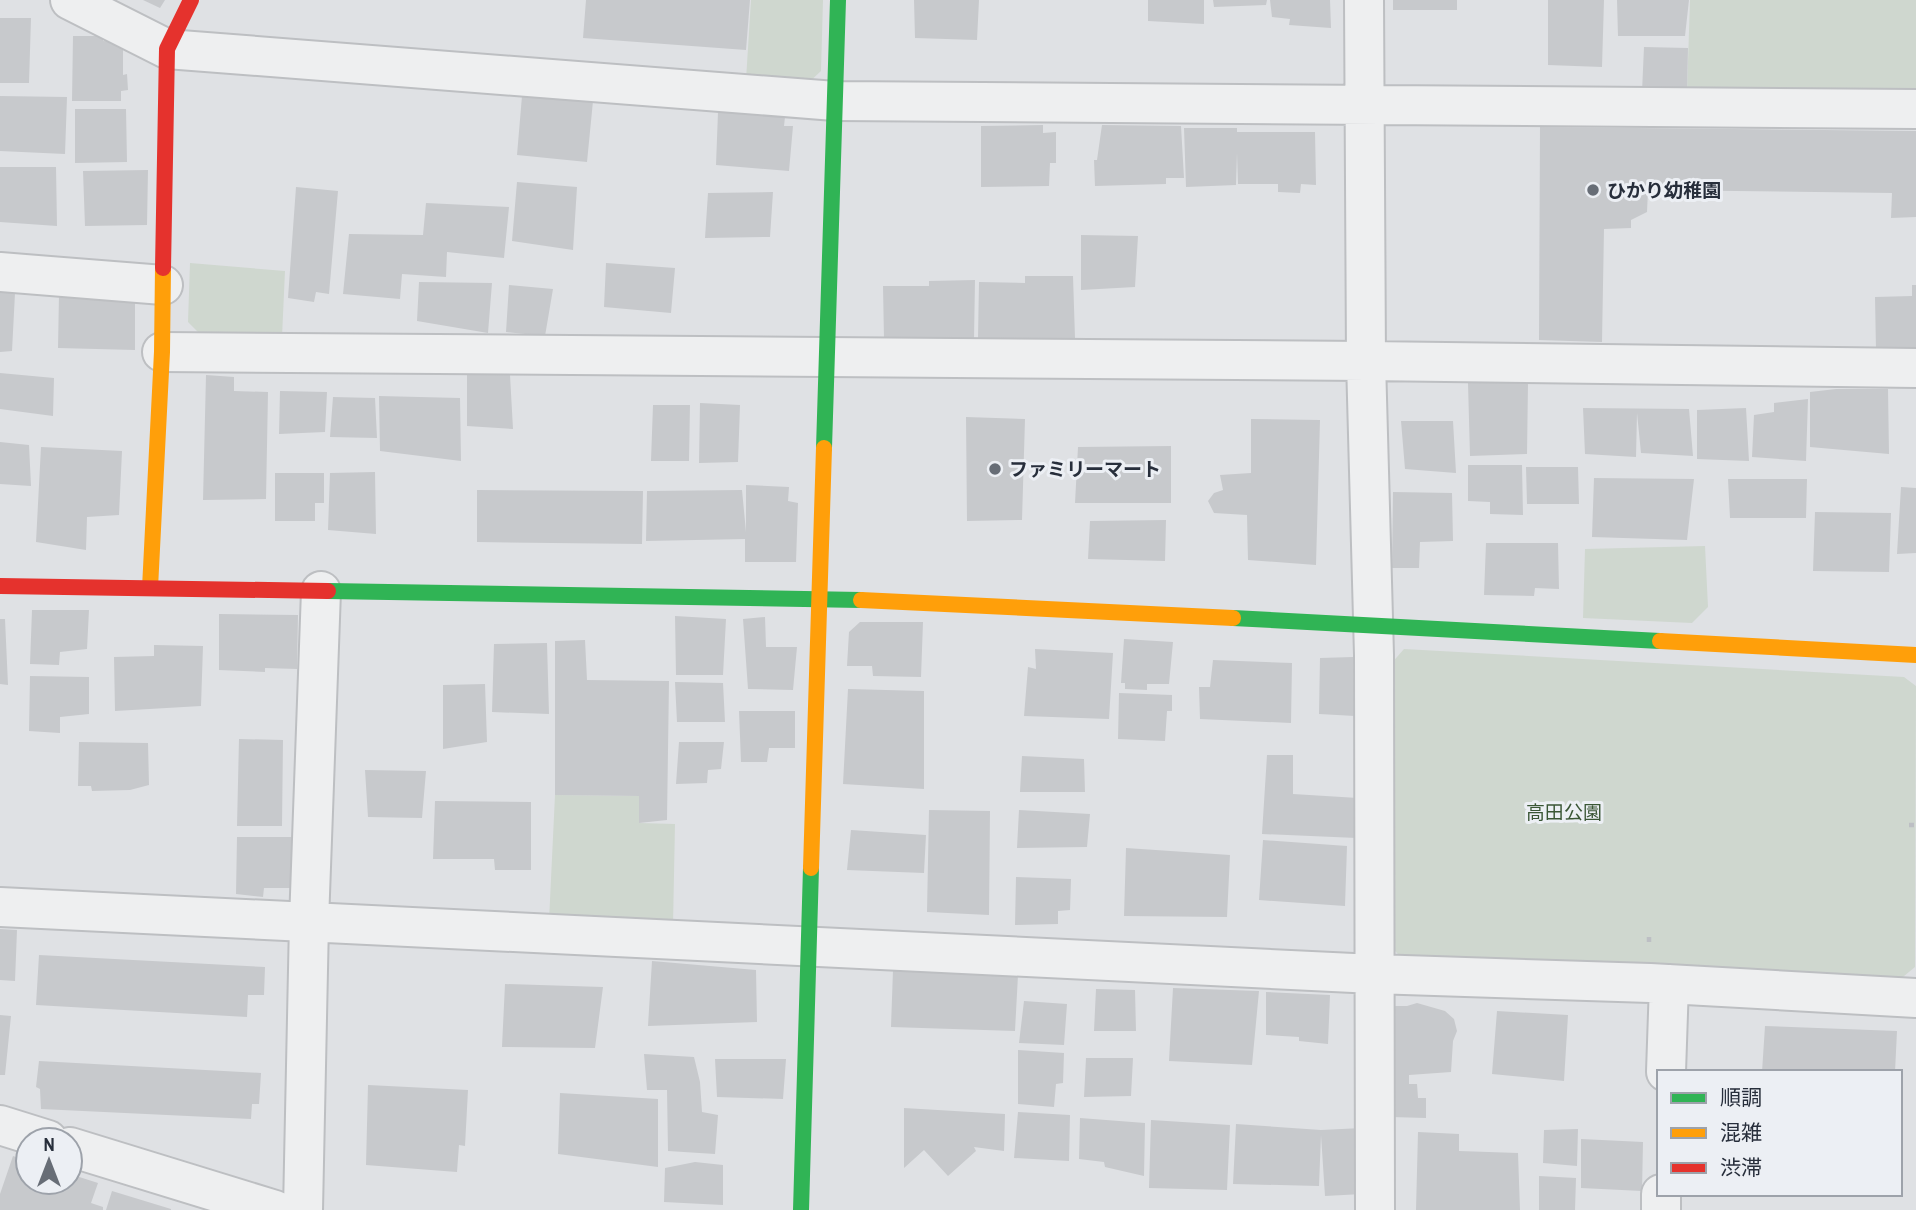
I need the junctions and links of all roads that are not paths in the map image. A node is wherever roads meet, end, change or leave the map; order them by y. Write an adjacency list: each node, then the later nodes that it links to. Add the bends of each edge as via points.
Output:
1 (70, 0): 5 (street)
2 (191, 0): 5 (street)
3 (838, 0): 6 (street)
4 (1364, 0): 7 (street)
5 (167, 49): 6 (street); 10 (street)
6 (835, 101): 7 (street); 12 (street)
7 (1364, 105): 8 (street); 13 (street)
8 (1916, 109)
9 (0, 272): 10 (street)
10 (163, 285): 11 (street)
11 (162, 352): 12 (street); 16 (street)
12 (827, 356): 13 (street); 18 (street)
13 (1366, 361): 14 (street); 19 (street)
14 (1916, 368)
15 (0, 586): 16 (street)
16 (150, 588): 17 (street)
17 (321, 591): 18 (street); 22 (street)
18 (820, 598): 19 (street); 23 (street)
19 (1373, 625): 20 (street); 24 (street)
20 (1916, 655)
21 (0, 908): 22 (street)
22 (309, 922): 23 (street); 30 (street)
23 (809, 945): 24 (street); 31 (street)
24 (1374, 974): 25 (street); 32 (street)
25 (1669, 985): 26 (street); 27 (street)
26 (1916, 999)
27 (1666, 1070)
28 (84, 1151): 29 (street)
29 (275, 1210)
30 (303, 1210)
31 (801, 1210)
32 (1375, 1210)

